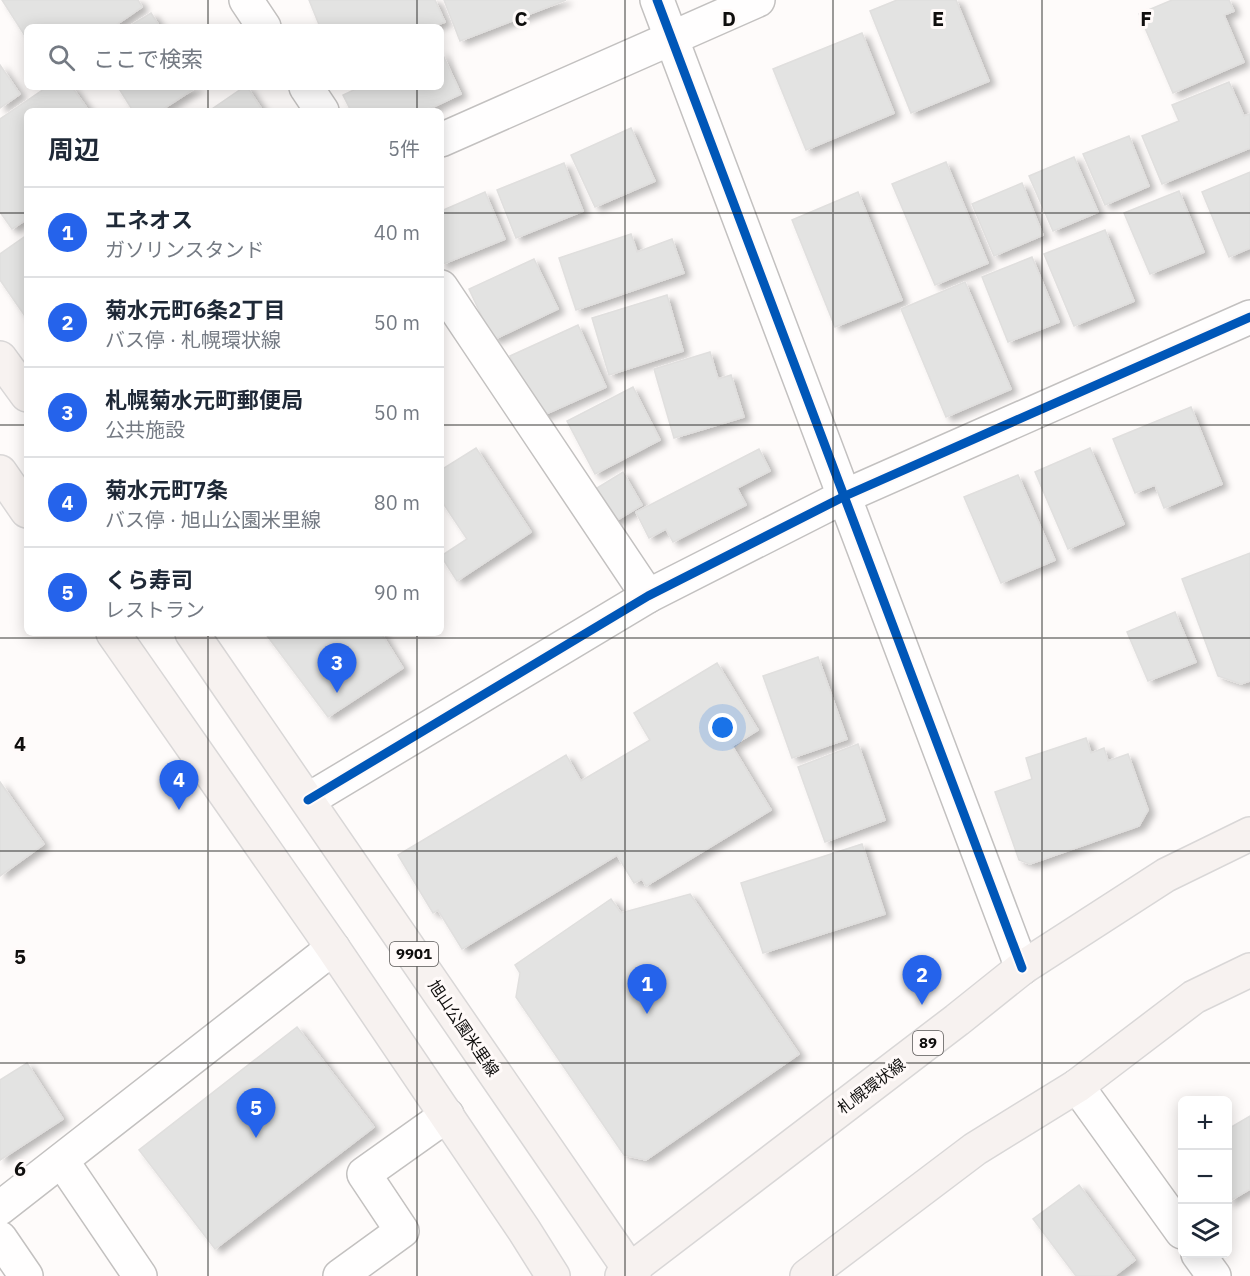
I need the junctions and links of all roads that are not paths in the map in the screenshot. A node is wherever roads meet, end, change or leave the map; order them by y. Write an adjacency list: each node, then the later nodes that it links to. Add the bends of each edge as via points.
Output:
1 (246, 0): 4 (street)
2 (657, 0): 5 (street)
3 (758, 0): 5 (street)
4 (262, 24)
5 (672, 37): 8 (street); 14 (street)
6 (308, 90): 7 (street)
7 (320, 108)
8 (444, 139)
9 (444, 291): 16 (street)
10 (1250, 317): 14 (street)
11 (0, 358): 12 (main road)
12 (24, 391)
13 (0, 472): 15 (main road)
14 (845, 496): 16 (street); 22 (street)
15 (24, 507)
16 (648, 596): 19 (street)
17 (115, 636): 21 (main road)
18 (194, 636): 19 (main road, 旭山公園米里線 / 9901)
19 (308, 800): 31 (main road, 旭山公園米里線 / 9901)
20 (1250, 834): 22 (main road, 札幌環状線 / 89, via 1166,875)
21 (333, 948): 25 (main road); 26 (street)
22 (1022, 968): 31 (main road, 札幌環状線 / 89)
23 (1250, 969): 24 (main road, via 1194,997)
24 (1077, 1086): 28 (street); 36 (main road, via 975,1149)
25 (447, 1115): 34 (street, via 364,1173 402,1231); 35 (main road)
26 (62, 1161): 27 (street); 33 (street)
27 (0, 1208)
28 (1178, 1226)
29 (0, 1238): 32 (street)
30 (1201, 1258): 37 (street)
31 (628, 1274)
32 (26, 1276)
33 (140, 1276)
34 (340, 1276)
35 (553, 1276)
36 (807, 1276)
37 (1214, 1276)

